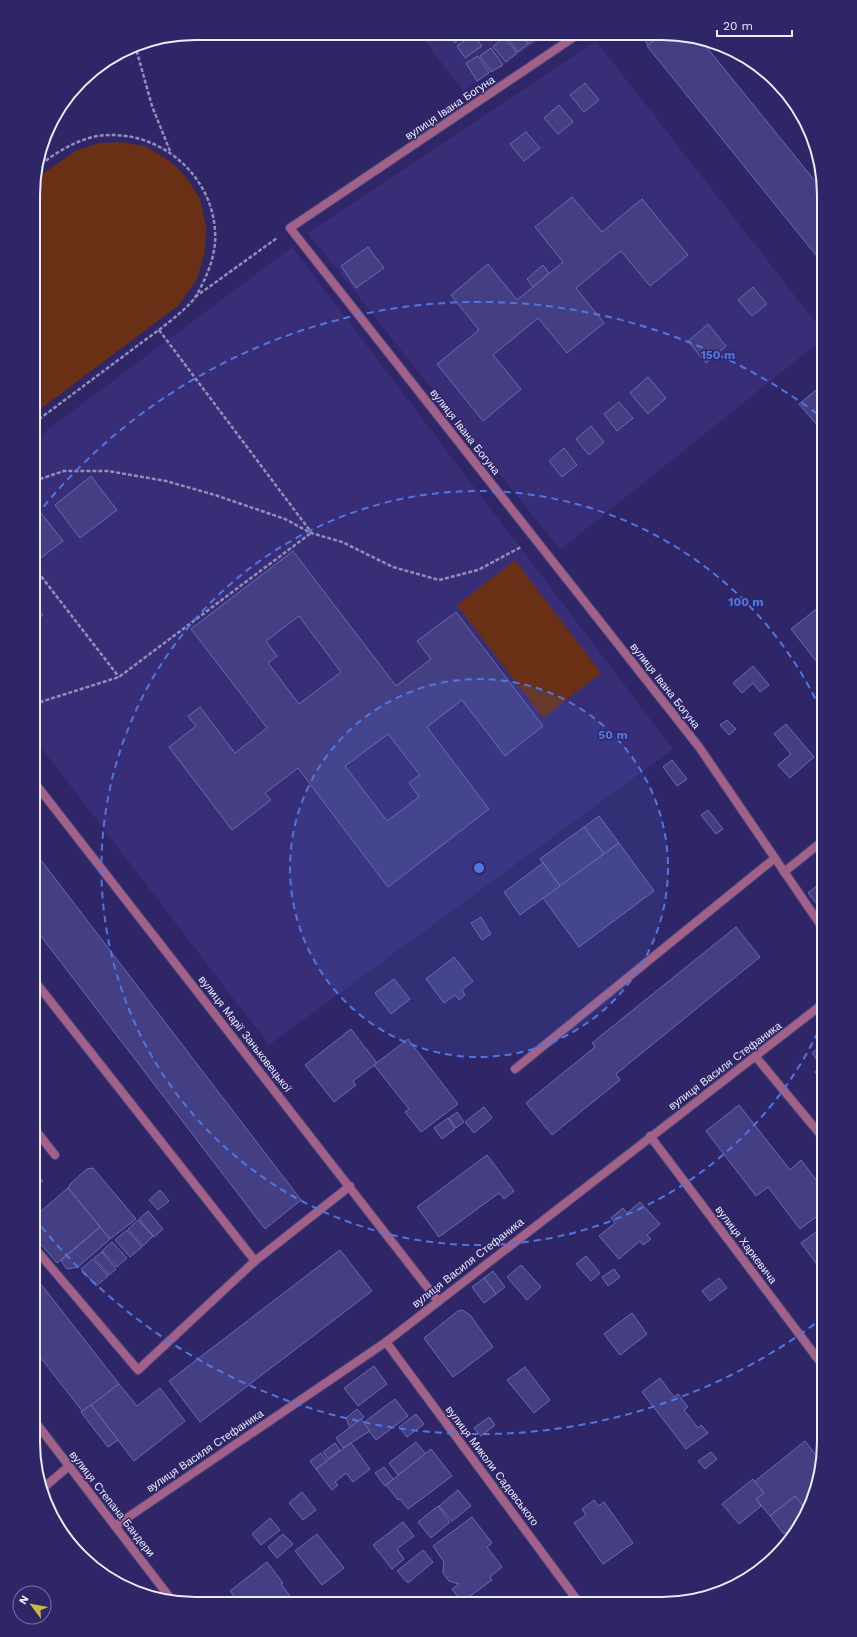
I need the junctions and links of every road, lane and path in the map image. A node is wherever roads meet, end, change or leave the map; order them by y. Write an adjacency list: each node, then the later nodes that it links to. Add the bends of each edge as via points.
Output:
1 (570, 40): 5 (street, вулиця Івана Богуна)
2 (137, 52): 3 (path, via 152,106)
3 (170, 152): 4 (path, via 141,138 110,135 79,141); 6 (path, via 193,173 209,200 215,231 211,266)
4 (44, 162)
5 (290, 228): 6 (path); 11 (street, вулиця Івана Богуна)
6 (195, 298): 7 (path)
7 (159, 330): 8 (path); 10 (path)
8 (40, 418)
9 (40, 479): 10 (path, via 64,471 108,471 166,481 285,519)
10 (311, 533): 11 (path, via 342,542 393,567 439,580 478,570); 13 (path)
11 (536, 539): 17 (street, вулиця Івана Богуна, via 699,747)
12 (40, 575): 13 (path)
13 (119, 677): 14 (path)
14 (40, 702)
15 (40, 790): 28 (street, вулиця Марії Заньковецької)
16 (817, 846): 18 (street)
17 (775, 858): 18 (street, вулиця Івана Богуна); 23 (street)
18 (784, 872): 19 (street, вулиця Івана Богуна)
19 (817, 920)
20 (40, 987): 30 (street)
21 (817, 1008): 22 (street, вулиця Василя Стефаника)
22 (756, 1056): 24 (street); 26 (street, вулиця Василя Стефаника)
23 (515, 1070)
24 (817, 1130)
25 (40, 1136): 27 (street)
26 (650, 1136): 31 (street, вулиця Василя Стефаника); 33 (street, вулиця Харкевича)
27 (55, 1155)
28 (350, 1186): 30 (street); 31 (street, вулиця Марії Заньковецької)
29 (40, 1254): 30 (street, via 138,1370)
30 (255, 1261)
31 (438, 1301): 32 (street, вулиця Василя Стефаника)
32 (386, 1342): 38 (street, вулиця Василя Стефаника); 40 (street, вулиця Миколи Садовського)
33 (815, 1356): 34 (street, вулиця Харкевича)
34 (817, 1358)
35 (40, 1428): 36 (street, вулиця Степана Бандери)
36 (69, 1466): 37 (street); 38 (street, вулиця Степана Бандери)
37 (46, 1486)
38 (115, 1526): 39 (street, вулиця Степана Бандери)
39 (167, 1594)
40 (575, 1597)

